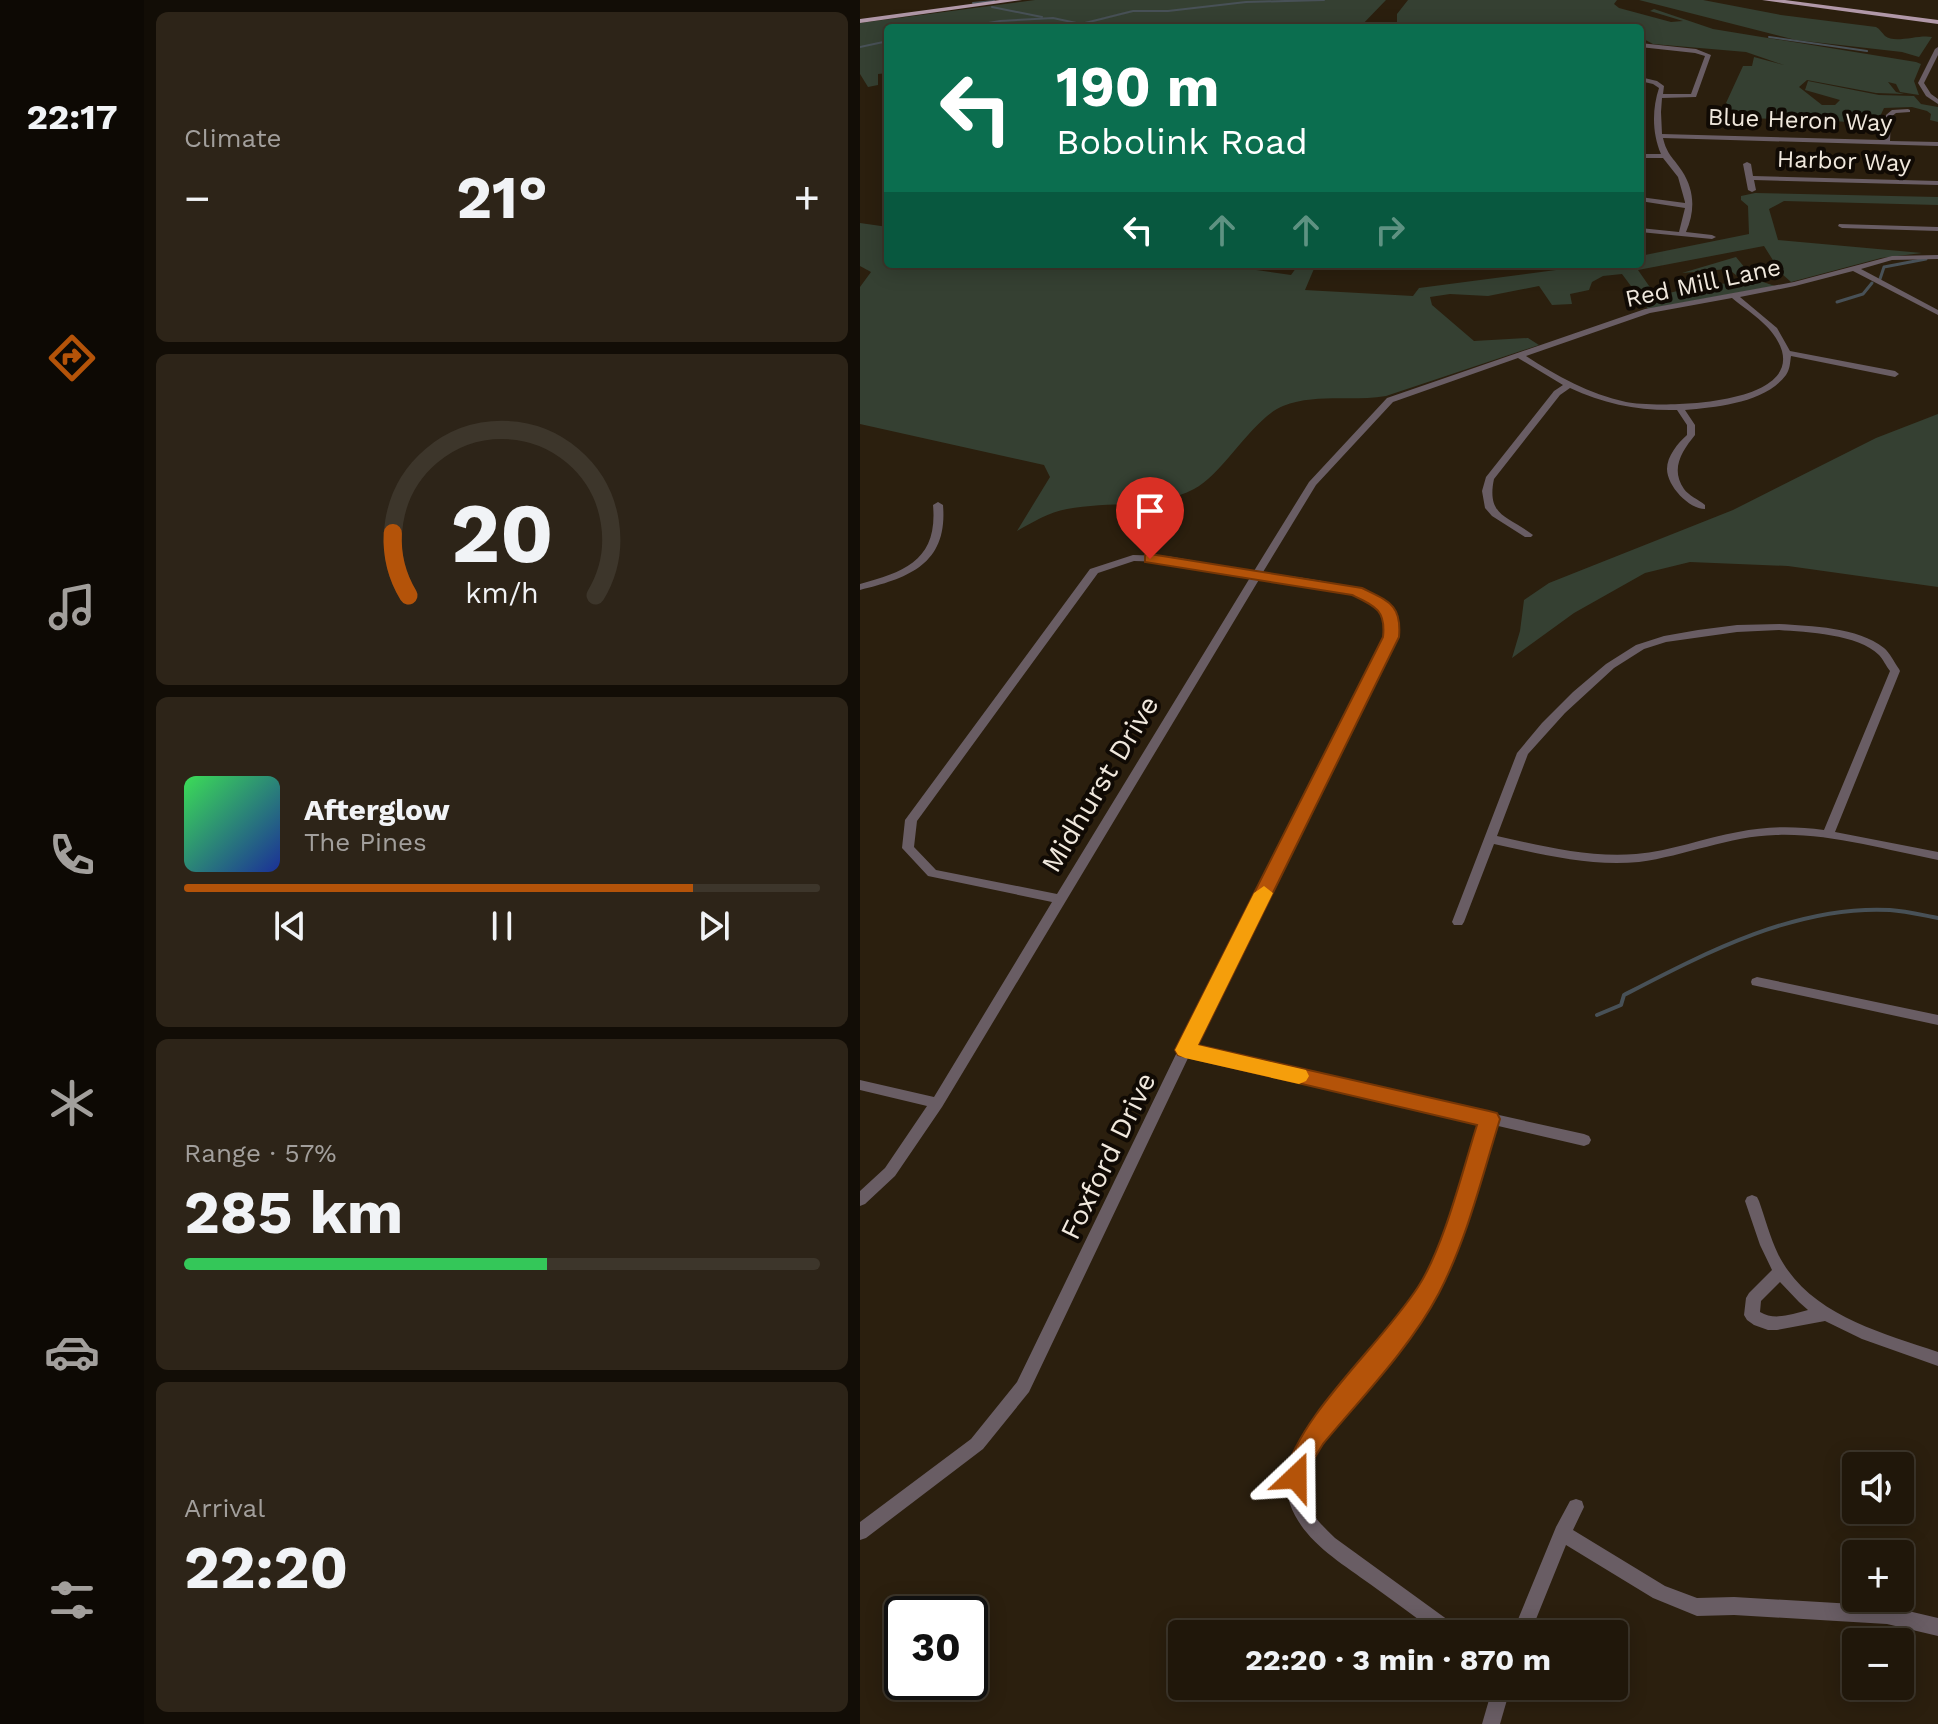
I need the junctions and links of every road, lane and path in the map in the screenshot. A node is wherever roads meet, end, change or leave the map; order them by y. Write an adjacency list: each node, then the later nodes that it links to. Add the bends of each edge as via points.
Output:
1 (975, 0): 4 (main road)
2 (1018, 0): 4 (main road)
3 (1766, 0): 5 (main road)
4 (860, 19)
5 (1938, 22)
6 (1644, 45): 9 (street, via 1708,55 1694,96)
7 (1936, 53): 10 (street, via 1921,83)
8 (1644, 80): 9 (street, via 1661,85)
9 (1659, 96): 12 (street, via 1652,117)
10 (1938, 102)
11 (1908, 111): 13 (street, via 1890,113)
12 (1660, 136): 13 (street, Blue Heron Way); 16 (street)
13 (1886, 142): 14 (street, Blue Heron Way)
14 (1938, 144)
15 (1644, 156): 16 (street)
16 (1665, 156): 22 (street, via 1683,179)
17 (1747, 164): 18 (street)
18 (1750, 178): 19 (street, Harbor Way); 20 (street)
19 (1938, 183)
20 (1752, 190)
21 (1644, 200): 22 (street)
22 (1690, 206): 26 (street)
23 (1842, 226): 24 (street)
24 (1938, 229)
25 (1644, 230): 26 (street)
26 (1682, 234): 27 (street)
27 (1712, 237)
28 (1938, 257): 29 (street, Red Mill Lane, via 1904,256)
29 (1854, 268): 30 (street, Red Mill Lane); 31 (street)
30 (1735, 297): 32 (street, via 1778,336); 33 (street, Red Mill Lane, via 1648,311)
31 (1938, 313)
32 (1787, 353): 34 (street); 37 (street, via 1787,366 1777,380 1752,396)
33 (1519, 355): 35 (street); 36 (street, Red Mill Lane)
34 (1895, 374)
35 (1567, 386): 37 (street, via 1644,407); 40 (street, via 1489,479 1484,494 1488,507 1503,521)
36 (1390, 400): 41 (street, Midhurst Drive, via 1312,484)
37 (1679, 407): 39 (street, via 1691,435 1679,448 1672,469 1680,491)
38 (938, 505): 42 (street, via 939,536 927,555 907,571)
39 (1702, 507)
40 (1528, 535)
41 (1256, 574): 46 (street, Midhurst Drive); 46 (street, Foxford Drive, via 1133,558 1094,571 911,820 908,848 932,873); 50 (street, Foxford Drive, via 1373,598 1390,612 1391,637)
42 (860, 587)
43 (1827, 836): 44 (street, via 1775,831 1635,858 1601,858); 44 (street, via 1895,671 1892,659 1853,635 1726,627 1638,648 1572,701 1523,753); 45 (street)
44 (1491, 839): 47 (street)
45 (1938, 856)
46 (1058, 899): 52 (street, Midhurst Drive)
47 (1458, 922)
48 (1757, 982): 49 (street)
49 (1938, 1020)
50 (1185, 1050): 53 (street); 61 (street, Foxford Drive, via 1023,1387 977,1444)
51 (860, 1085): 52 (street)
52 (937, 1103): 55 (street, Midhurst Drive, via 890,1172)
53 (1489, 1119): 54 (street); 63 (street, via 1430,1288 1315,1436 1301,1459 1294,1493 1311,1526 1329,1544)
54 (1584, 1140)
55 (860, 1200)
56 (1752, 1201): 57 (street)
57 (1781, 1271): 58 (street); 58 (street, via 1754,1298 1751,1308 1759,1322 1771,1325)
58 (1825, 1314): 59 (street)
59 (1938, 1359)
60 (1576, 1507): 62 (street)
61 (860, 1532)
62 (1562, 1533): 64 (street); 65 (street, via 1659,1592 1697,1607 1887,1615)
63 (1434, 1620)
64 (1527, 1620)
65 (1938, 1627)
66 (1498, 1700): 67 (street)
67 (1491, 1724)

